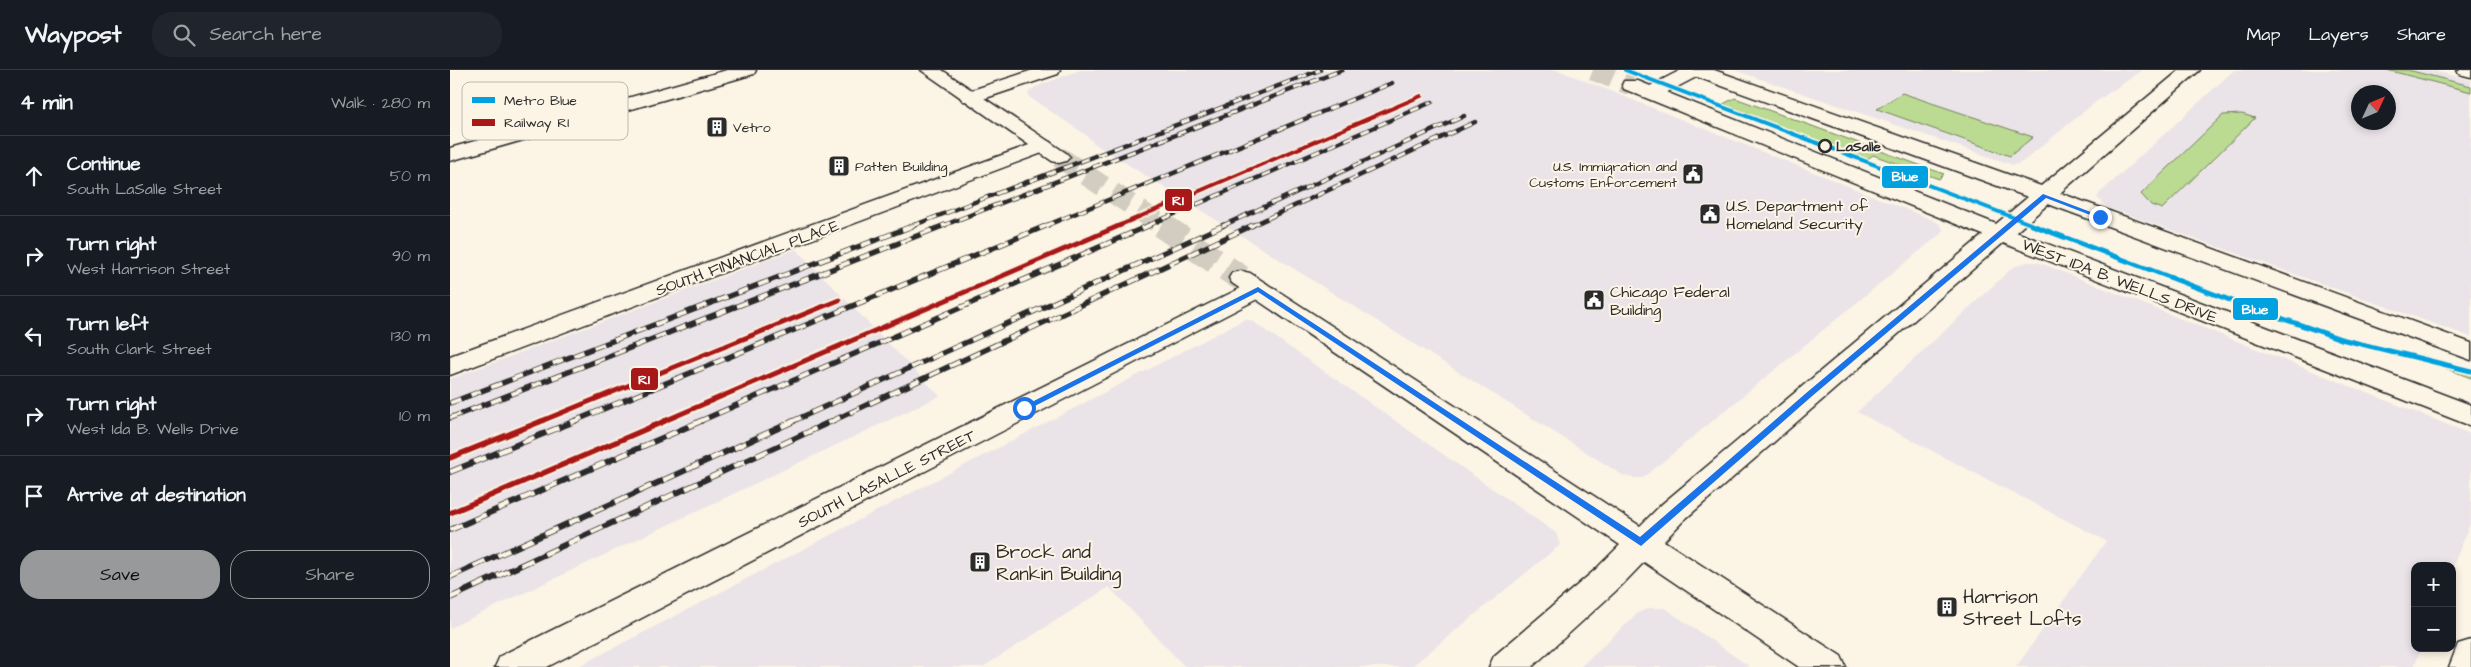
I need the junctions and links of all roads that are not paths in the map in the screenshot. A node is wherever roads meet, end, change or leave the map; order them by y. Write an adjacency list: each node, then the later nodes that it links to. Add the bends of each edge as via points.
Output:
1 (747, 70): 11 (main road)
2 (930, 70): 10 (main road)
3 (1052, 70): 10 (main road)
4 (1696, 70): 9 (main road); 14 (main road)
5 (2191, 70): 14 (main road)
6 (2466, 70): 7 (main road)
7 (2471, 71)
8 (1631, 85): 9 (main road, WEST IDA B. WELLS DRIVE)
9 (1651, 93): 15 (main road, WEST IDA B. WELLS DRIVE)
10 (970, 97): 17 (main road, SOUTH FINANCIAL PLACE, via 1051,152)
11 (628, 104)
12 (502, 140): 13 (main road)
13 (450, 155)
14 (2045, 195): 15 (main road); 16 (main road)
15 (2000, 232): 18 (main road, WEST IDA B. WELLS DRIVE); 19 (main road)
16 (2471, 352)
17 (450, 366)
18 (2471, 416)
19 (1641, 543): 21 (main road, SOUTH LASALLE STREET, via 1249,284); 22 (main road, via 1607,579); 23 (main road)
20 (2471, 654): 24 (main road)
21 (513, 667)
22 (1507, 667)
23 (1828, 667)
24 (2467, 667)

